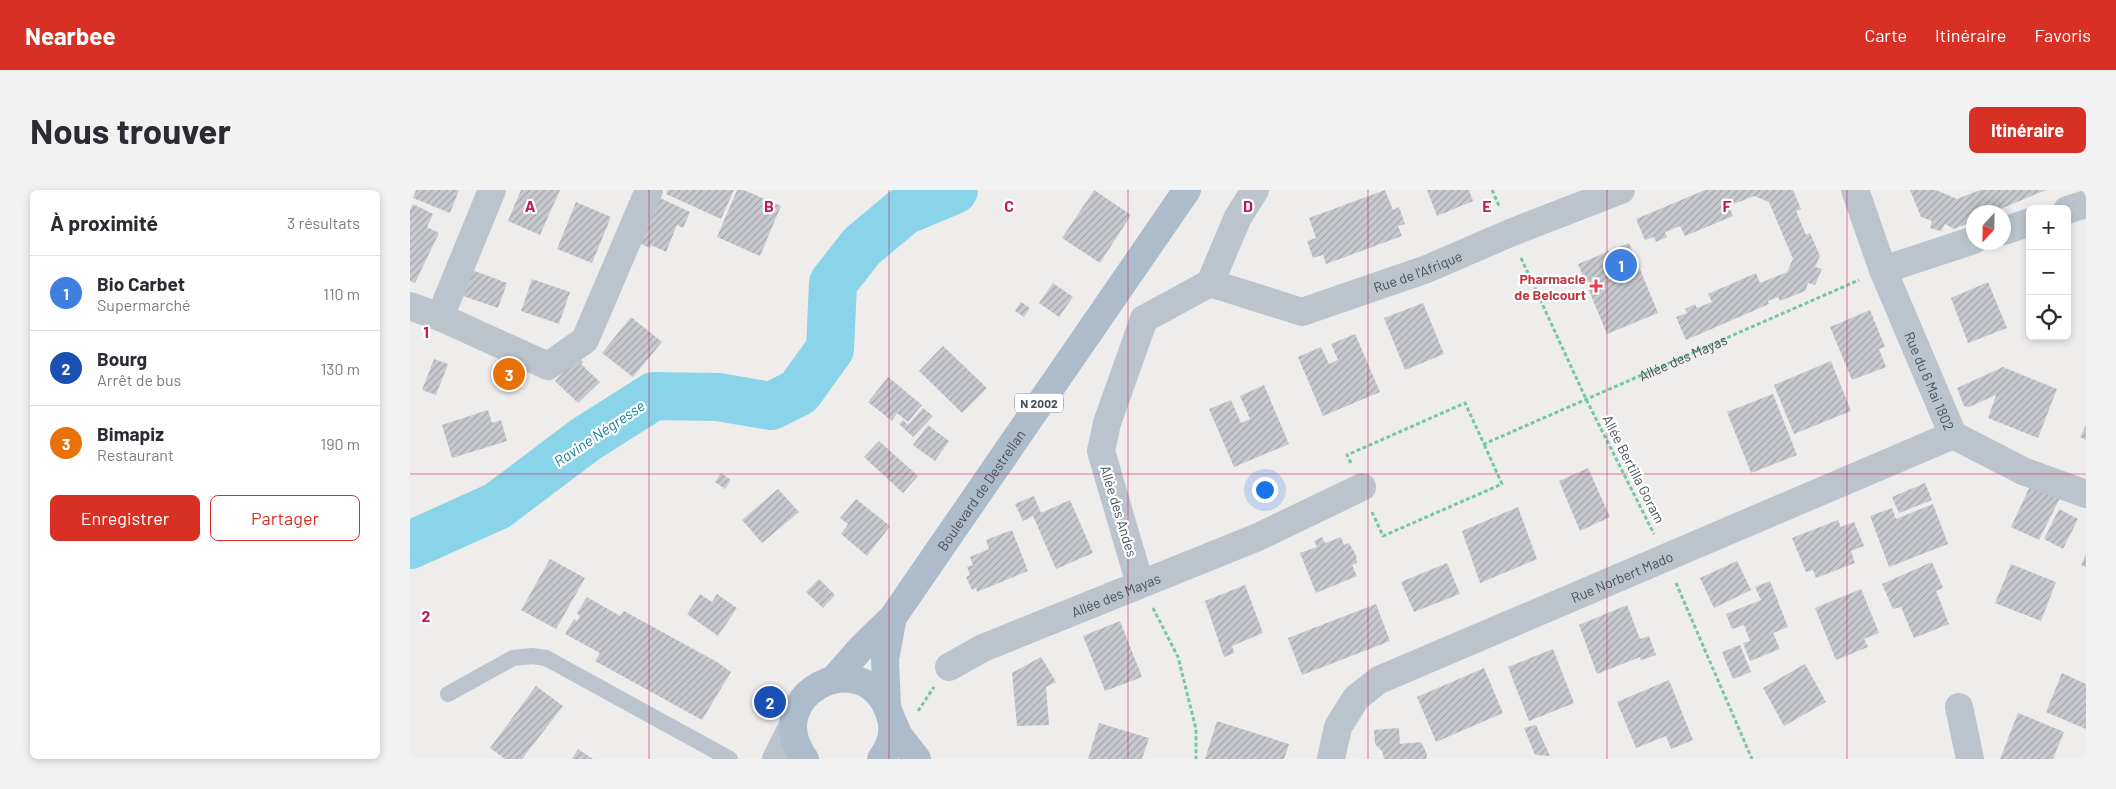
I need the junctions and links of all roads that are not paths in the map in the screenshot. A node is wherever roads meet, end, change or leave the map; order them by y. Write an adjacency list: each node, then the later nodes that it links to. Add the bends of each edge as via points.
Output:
1 (492, 190): 16 (street)
2 (649, 190): 16 (street, via 585,340 548,366)
3 (1187, 190): 14 (main road, Boulevard de Destrellan / N 2002)
4 (1255, 190): 13 (street, via 1238,217)
5 (1621, 190): 13 (street, Rue de l'Afrique, via 1427,269 1302,312)
6 (1855, 190): 12 (street, Rue du 6 Mai 1802)
7 (2086, 204): 8 (street)
8 (2071, 209)
9 (2026, 223): 10 (street)
10 (2011, 229)
11 (1966, 243): 12 (street)
12 (1883, 270): 18 (street, Rue du 6 Mai 1802)
13 (1210, 283): 17 (street)
14 (1108, 302): 17 (street); 22 (main road, Boulevard de Destrellan / N 2002)
15 (410, 306): 16 (street)
16 (440, 317)
17 (1144, 318): 21 (street, Allée des Andes, via 1107,423 1101,451)
18 (1953, 435): 20 (street, Rue du 6 Mai 1802, via 2024,471); 34 (street, Rue Norbert Mado, via 1379,680 1356,698 1338,727)
19 (1362, 487): 21 (street, Allée des Mayas, via 1258,537)
20 (2086, 494)
21 (1140, 584): 23 (street, Allée des Mayas, via 983,648)
22 (893, 617): 24 (main road, Boulevard de Destrellan / N 2002); 27 (main road, Boulevard de Destrellan / N 2002, via 885,659)
23 (949, 666)
24 (834, 679): 27 (main road, via 848,678 861,682 881,696); 28 (main road, via 810,690 801,700)
25 (448, 694): 29 (lane, via 513,658 546,658)
26 (1959, 707): 35 (street)
27 (893, 720): 32 (main road, Boulevard de Destrellan, via 890,742); 33 (main road)
28 (793, 725): 30 (street); 31 (main road, via 794,739)
29 (730, 759)
30 (776, 759)
31 (805, 759)
32 (880, 759)
33 (917, 759)
34 (1331, 759)
35 (1970, 759)

